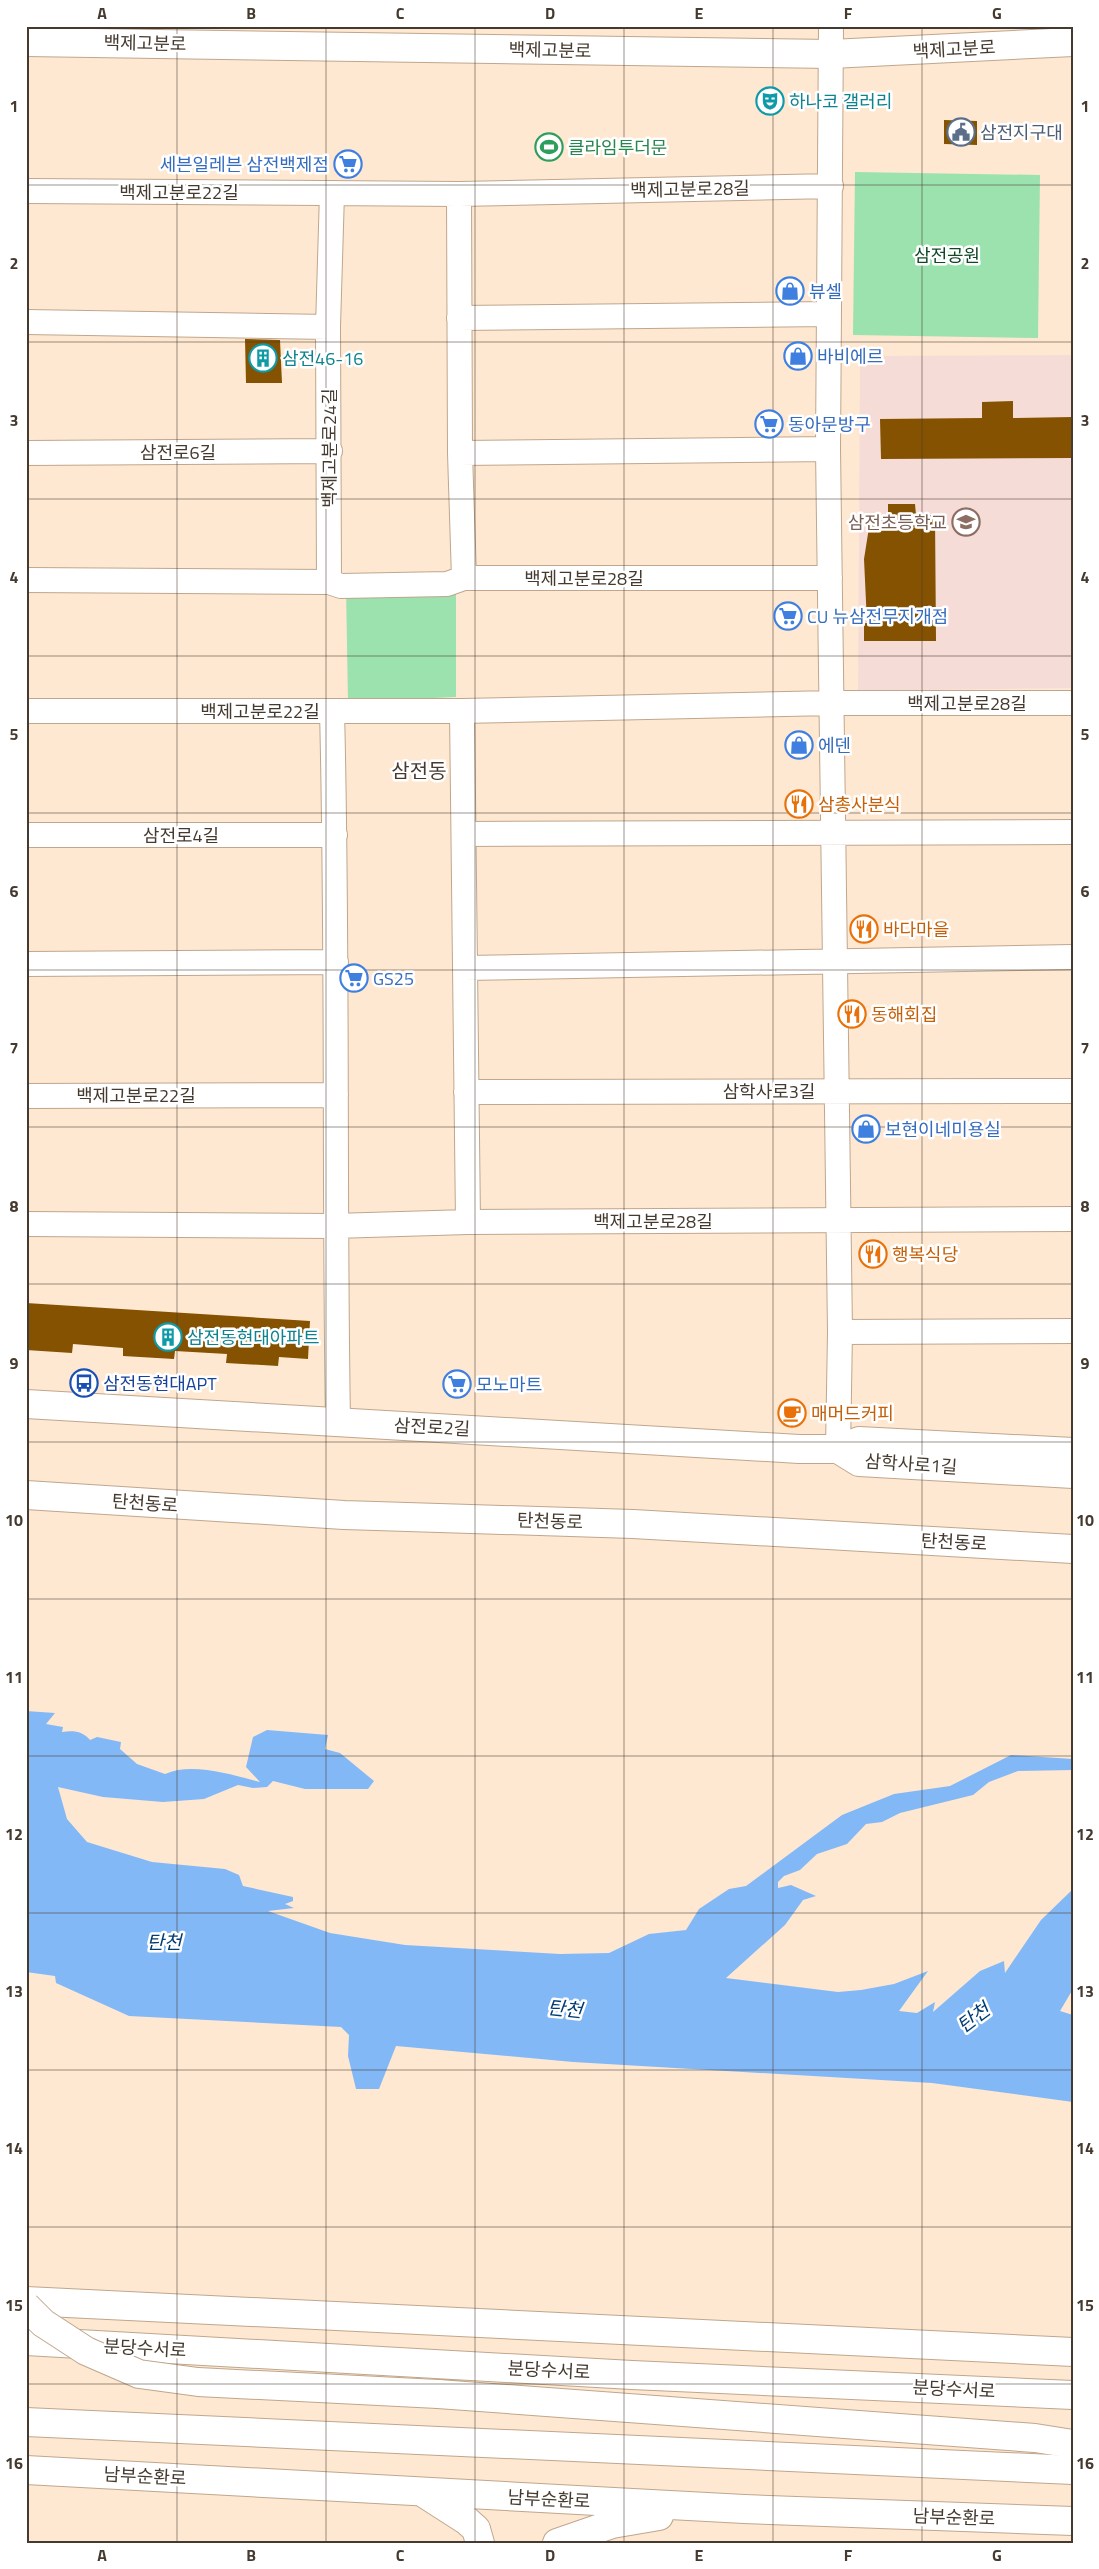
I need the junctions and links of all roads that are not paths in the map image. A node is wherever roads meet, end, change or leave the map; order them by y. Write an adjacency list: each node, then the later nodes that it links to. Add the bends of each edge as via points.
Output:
1 (831, 26): 4 (street)
2 (26, 42): 4 (main road, 백제고분로)
3 (1073, 42): 4 (main road, 백제고분로)
4 (831, 54): 5 (street)
5 (831, 186): 8 (street, 백제고분로28길); 9 (street)
6 (26, 191): 7 (street, 백제고분로22길)
7 (332, 193): 8 (street, 백제고분로28길); 12 (street, 백제고분로24길)
8 (460, 194): 10 (street)
9 (828, 314): 10 (street); 13 (street)
10 (459, 318): 16 (street)
11 (26, 322): 12 (street)
12 (328, 327): 14 (street, 백제고분로24길)
13 (828, 449): 16 (street); 18 (street)
14 (330, 451): 15 (street, 삼전로6길); 20 (street, 백제고분로24길)
15 (26, 453)
16 (460, 453): 17 (street)
17 (464, 578): 18 (street, 백제고분로28길); 20 (street, via 446,584 340,586)
18 (830, 578): 21 (street)
19 (26, 580): 20 (street)
20 (329, 582)
21 (832, 703): 22 (street, 백제고분로28길); 25 (street, 백제고분로28길); 26 (street)
22 (1073, 703)
23 (26, 711): 24 (street, 백제고분로22길)
24 (332, 711): 25 (street, 백제고분로28길); 30 (street, 백제고분로22길)
25 (462, 711): 28 (street)
26 (835, 832): 27 (street); 28 (street); 33 (street)
27 (1073, 832)
28 (464, 834): 35 (street)
29 (26, 835): 30 (street, 삼전로4길)
30 (335, 835): 32 (street, 백제고분로22길)
31 (1073, 957): 33 (street)
32 (336, 962): 34 (street); 39 (street, 백제고분로22길)
33 (835, 962): 35 (street); 36 (street)
34 (26, 964)
35 (466, 968): 38 (street)
36 (836, 1091): 37 (street, 삼학사로3길); 38 (street, 삼학사로3길); 42 (street)
37 (1073, 1091)
38 (466, 1092): 43 (street)
39 (336, 1095): 40 (street, 백제고분로22길); 45 (street, 백제고분로22길)
40 (26, 1096)
41 (1073, 1219): 42 (street, 백제고분로28길)
42 (838, 1220): 43 (street, 백제고분로28길); 47 (street)
43 (468, 1222): 45 (street, 백제고분로28길)
44 (26, 1224): 45 (street)
45 (334, 1226): 49 (street, 백제고분로22길)
46 (1073, 1331): 47 (street)
47 (840, 1332): 50 (street)
48 (26, 1404): 49 (main road, 삼전로2길)
49 (338, 1421): 50 (main road, 삼전로2길, via 799,1449)
50 (838, 1448): 51 (main road, 삼학사로1길, via 859,1441); 52 (main road, 삼학사로1길, via 860,1462)
51 (1073, 1452)
52 (1073, 1474)
53 (26, 1495): 54 (main road, 탄천동로, via 344,1515 633,1524)
54 (1073, 1549)
55 (26, 2301): 58 (main road)
56 (26, 2306): 61 (main road, bridge, via 43,2323 86,2351 139,2374 198,2382 438,2394 1035,2438)
57 (26, 2341): 59 (main road, 분당수서로, via 632,2375)
58 (1073, 2352)
59 (1073, 2395)
60 (26, 2422): 63 (main road)
61 (1073, 2444)
62 (26, 2470): 64 (main road, 남부순환로)
63 (1073, 2470)
64 (421, 2492): 65 (main road, 남부순환로); 67 (main road, via 468,2522 476,2529)
65 (744, 2509): 66 (main road, 남부순환로); 68 (main road, via 673,2514 612,2524)
66 (1073, 2521)
67 (480, 2543)
68 (557, 2543)

